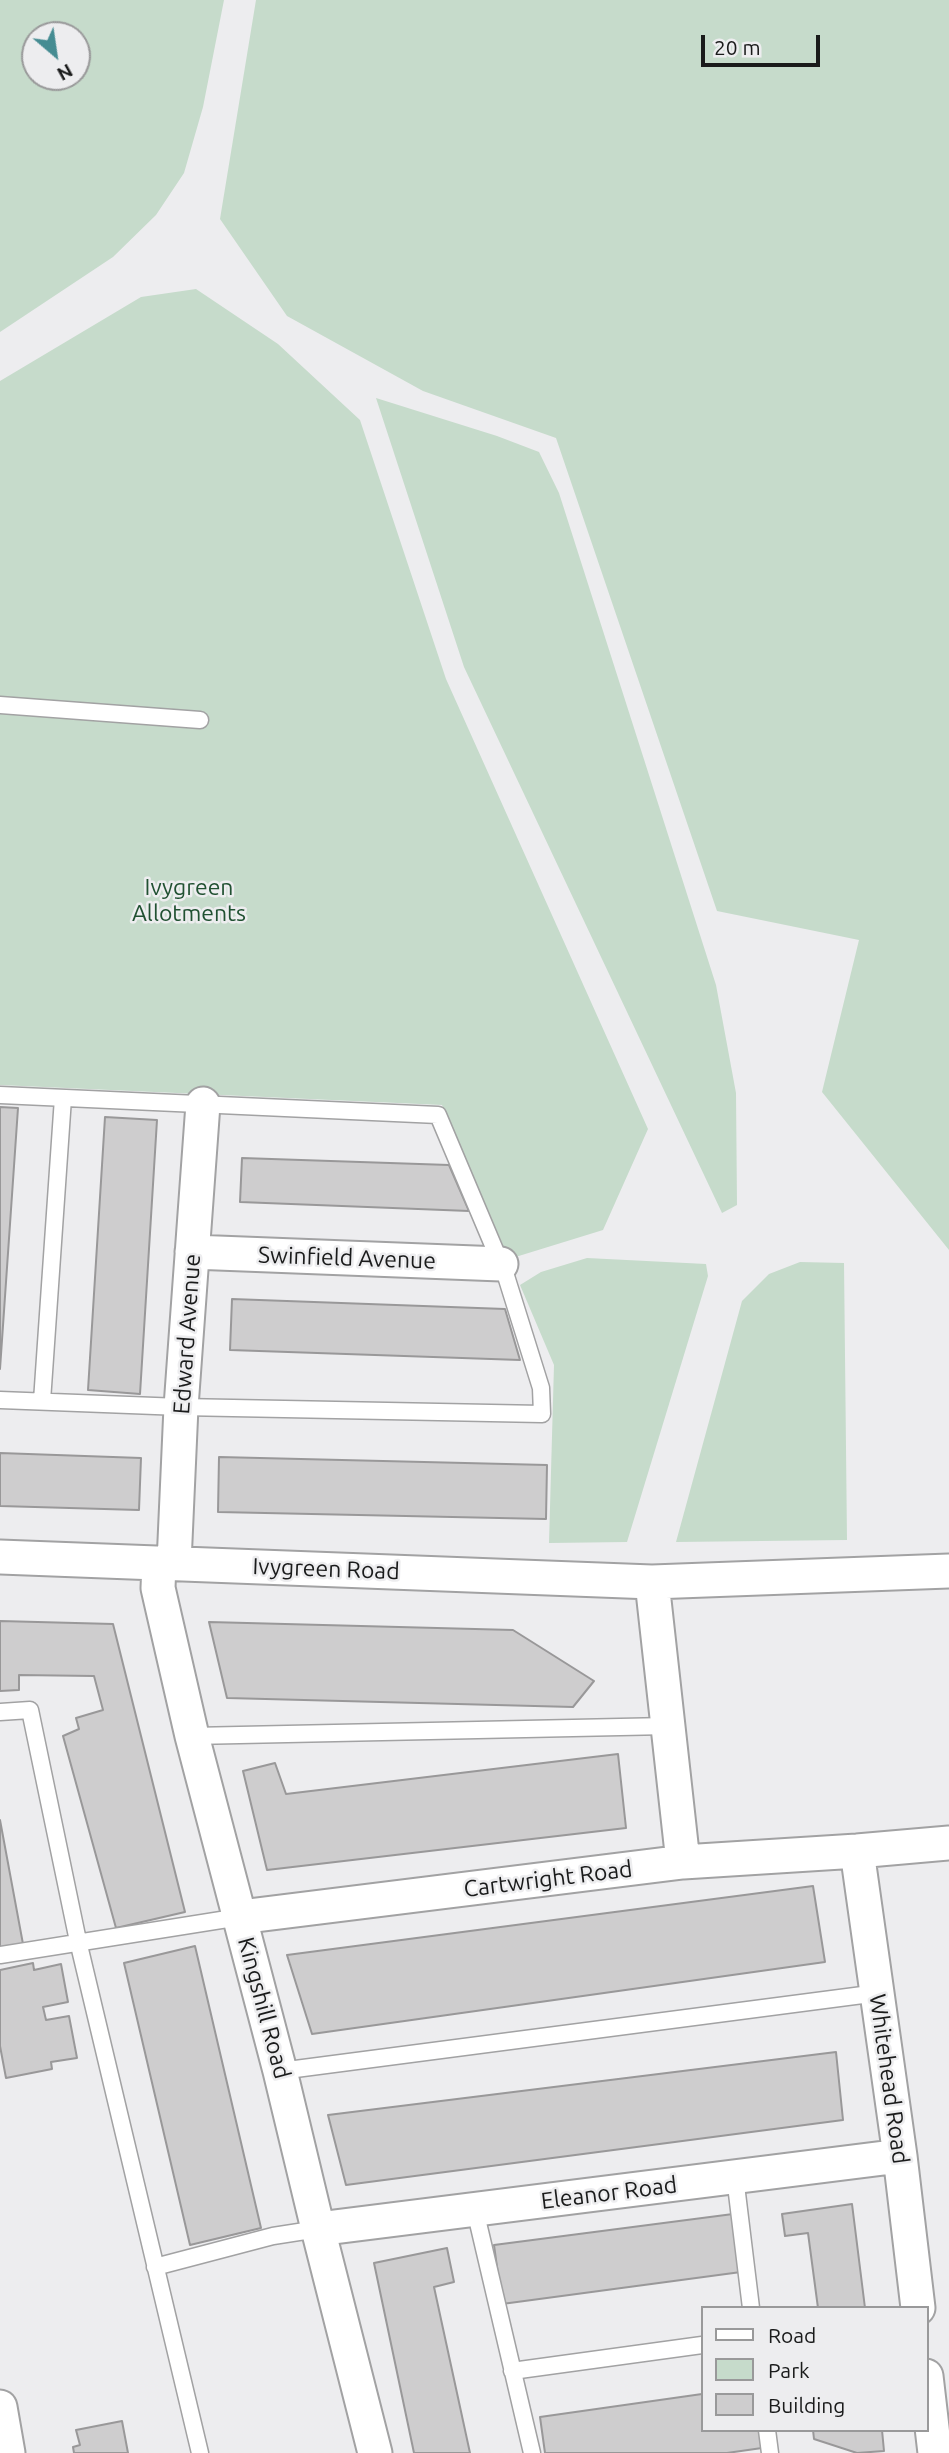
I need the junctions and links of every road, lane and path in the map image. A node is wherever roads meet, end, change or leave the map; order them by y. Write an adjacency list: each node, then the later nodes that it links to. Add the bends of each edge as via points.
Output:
1 (0, 705): 2 (lane)
2 (200, 720)
3 (0, 1095): 4 (lane)
4 (63, 1098): 5 (lane); 9 (lane)
5 (203, 1104): 6 (street, Edward Avenue); 7 (lane, via 438,1115)
6 (192, 1252): 7 (street, Swinfield Avenue); 10 (street, Edward Avenue)
7 (500, 1264): 10 (lane, via 541,1388 542,1414)
8 (0, 1400): 9 (lane)
9 (42, 1401): 10 (lane)
10 (181, 1407): 12 (street, Edward Avenue)
11 (0, 1557): 12 (street, Ivygreen Road)
12 (167, 1563): 14 (street, Ivygreen Road); 17 (street, Kingshill Road, via 158,1588)
13 (949, 1572): 14 (street, Ivygreen Road)
14 (652, 1582): 16 (street)
15 (0, 1712): 22 (lane, via 30,1710)
16 (668, 1726): 17 (lane); 20 (street)
17 (192, 1736): 21 (street, Kingshill Road)
18 (949, 1843): 19 (street, Cartwright Road)
19 (857, 1851): 20 (street, Cartwright Road); 24 (street, Whitehead Road)
20 (683, 1862): 21 (street, Cartwright Road)
21 (240, 1917): 22 (lane); 25 (street, Kingshill Road)
22 (78, 1941): 23 (lane); 30 (lane)
23 (0, 1955)
24 (878, 1993): 25 (lane); 26 (street, Whitehead Road)
25 (280, 2071): 29 (street, Kingshill Road)
26 (900, 2156): 27 (street, Eleanor Road); 32 (street, Whitehead Road)
27 (735, 2177): 28 (street, Eleanor Road); 31 (lane)
28 (475, 2210): 29 (street, Eleanor Road); 34 (lane)
29 (318, 2229): 30 (lane); 40 (street, Kingshill Road)
30 (155, 2267): 39 (lane)
31 (751, 2306)
32 (918, 2306)
33 (701, 2345): 34 (lane)
34 (512, 2371): 41 (lane)
35 (928, 2393): 43 (street)
36 (0, 2407): 38 (street)
37 (767, 2432): 42 (lane)
38 (8, 2453)
39 (200, 2453)
40 (375, 2453)
41 (532, 2453)
42 (770, 2453)
43 (935, 2453)

